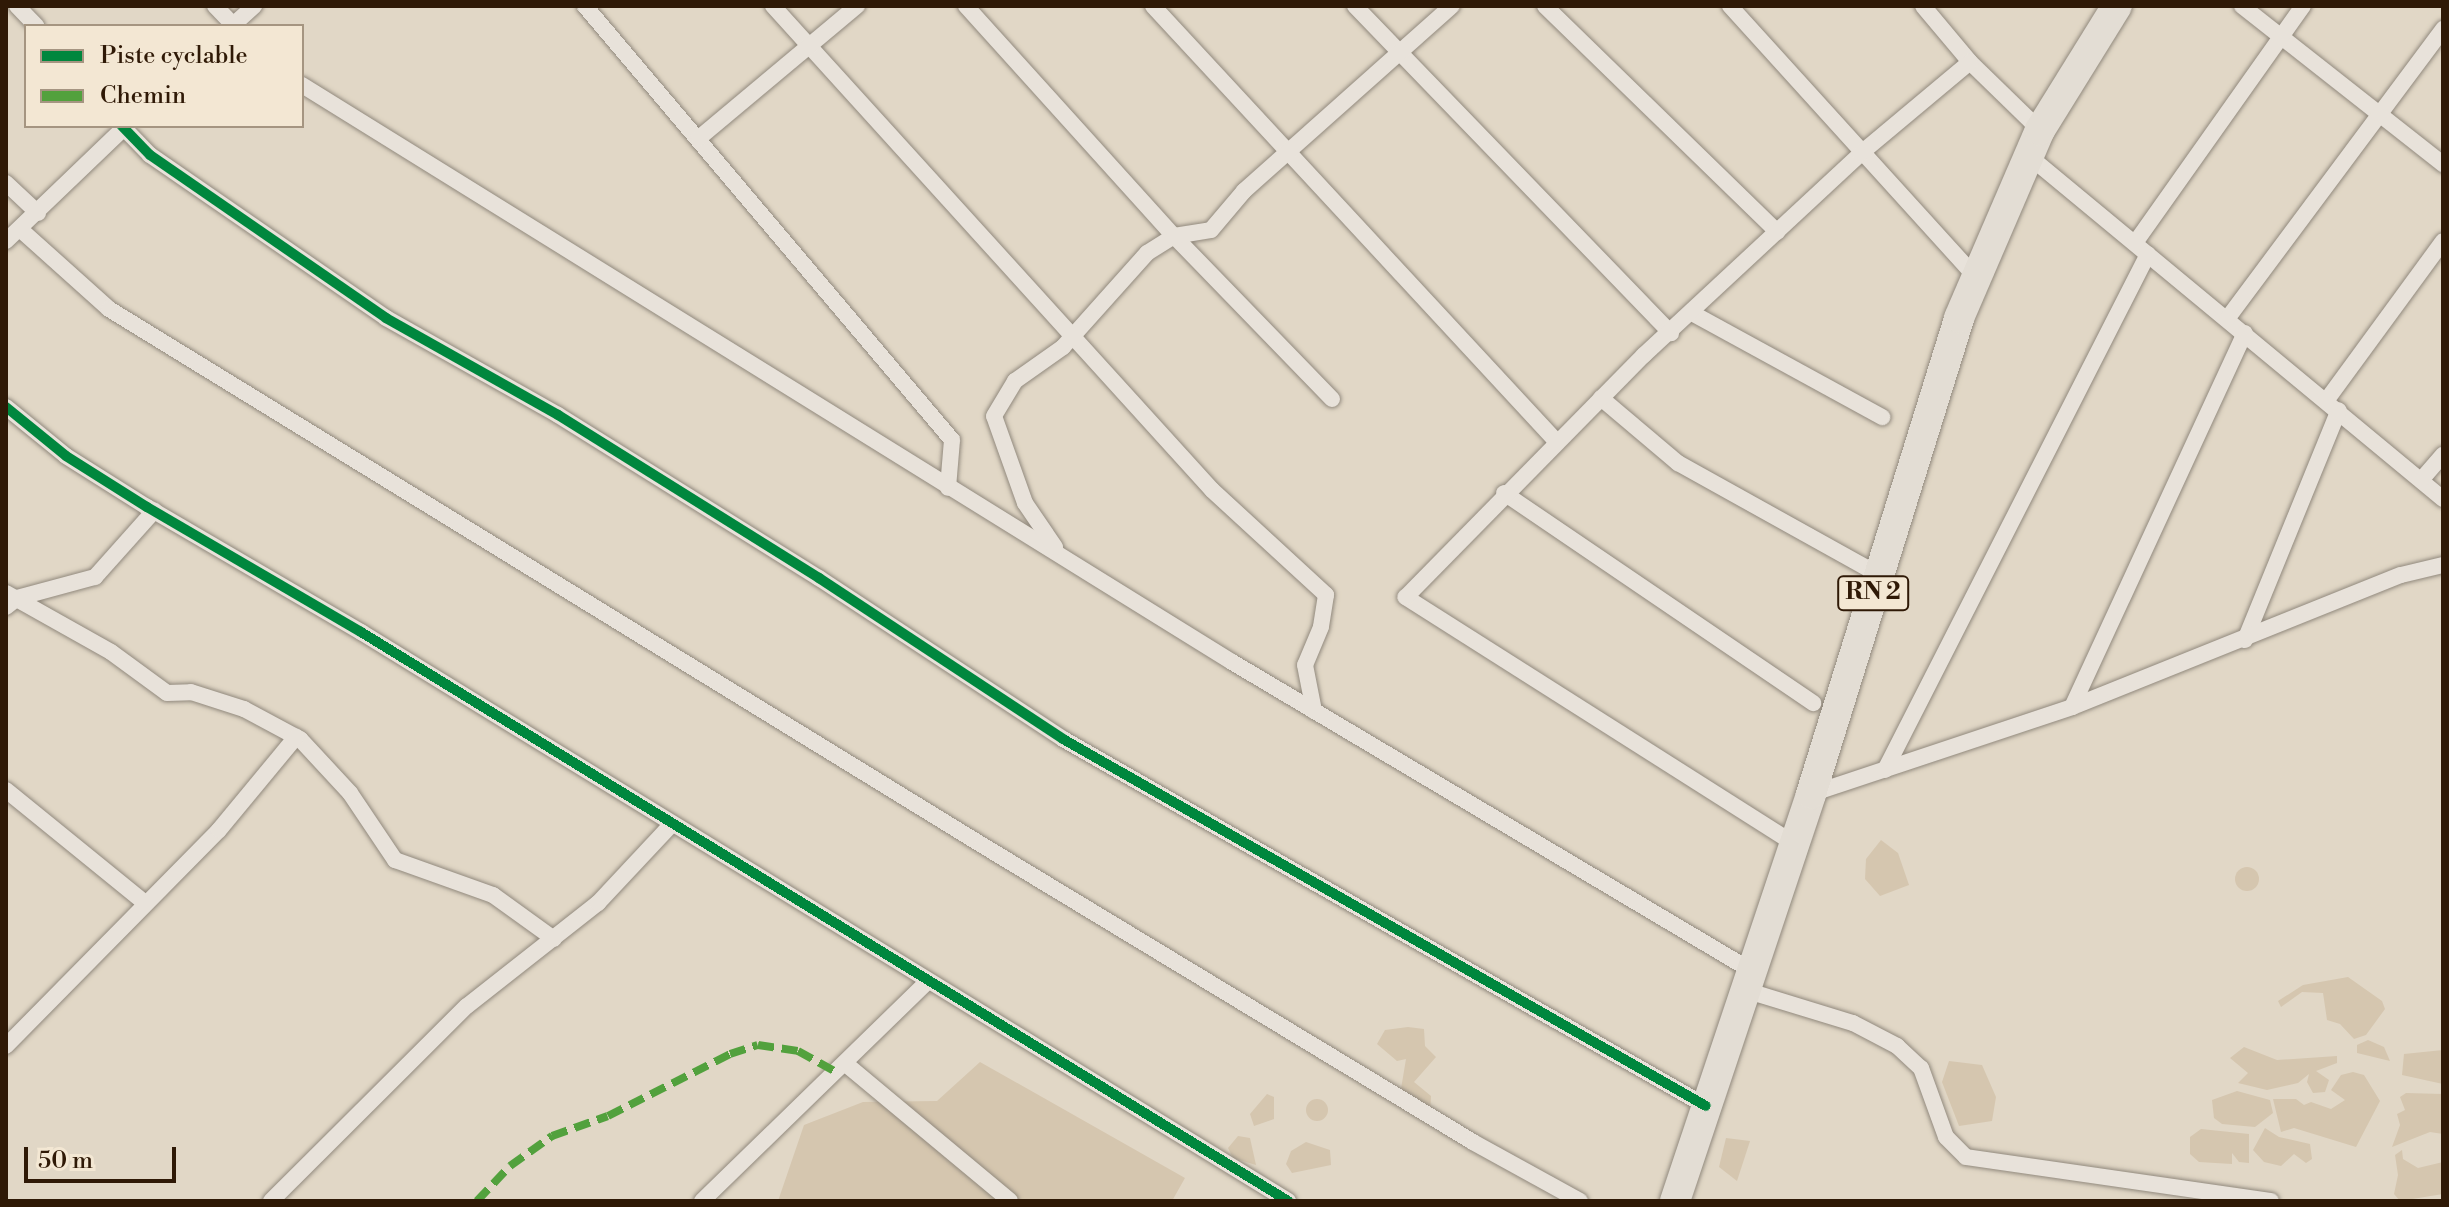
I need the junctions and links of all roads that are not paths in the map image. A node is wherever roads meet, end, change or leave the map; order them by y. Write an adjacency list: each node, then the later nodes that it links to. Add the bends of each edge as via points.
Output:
1 (17, 6): 17 (street)
2 (215, 6): 18 (street)
3 (254, 6): 19 (street)
4 (585, 6): 29 (street)
5 (773, 6): 22 (street)
6 (857, 6): 22 (street)
7 (966, 6): 38 (street)
8 (1153, 6): 31 (street)
9 (1355, 6): 23 (street)
10 (1452, 6): 23 (street)
11 (1545, 6): 37 (street)
12 (1730, 6): 32 (street)
13 (1923, 6): 24 (street)
14 (2117, 6): 30 (highway, RN 2)
15 (2242, 6): 21 (street)
16 (2303, 6): 21 (street)
17 (34, 24)
18 (231, 24)
19 (235, 24)
20 (2443, 29): 26 (street)
21 (2281, 37): 26 (street); 41 (street)
22 (812, 48): 29 (street); 45 (street)
23 (1399, 54): 31 (street); 46 (street)
24 (1970, 62): 30 (street); 32 (street)
25 (304, 86): 56 (street)
26 (2380, 114): 33 (street); 44 (street)
27 (123, 128): 35 (street)
28 (125, 128): 80 (street, via 150,155 386,318 623,456 1063,739)
29 (699, 138): 56 (street, via 952,440)
30 (2035, 143): 41 (street); 42 (highway, RN 2)
31 (1287, 151): 38 (street, via 1211,230); 53 (street)
32 (1860, 154): 37 (street); 42 (street)
33 (2443, 164)
34 (6, 183): 35 (street)
35 (38, 213): 36 (street)
36 (21, 230): 39 (street); 85 (street, via 122,318 956,829 1220,984 1473,1142)
37 (1777, 232): 43 (street)
38 (1174, 236): 45 (street, via 1147,253); 49 (street)
39 (6, 241)
40 (2443, 241): 50 (street)
41 (2142, 249): 44 (street); 69 (street)
42 (1976, 277): 62 (highway, RN 2)
43 (1692, 313): 46 (street); 52 (street)
44 (2227, 319): 47 (street)
45 (1074, 332): 60 (street, via 1063,347 1015,381 994,416 1025,503); 67 (street, via 1212,490 1326,595 1321,627 1305,665)
46 (1671, 333): 48 (street)
47 (2245, 333): 50 (street); 66 (street)
48 (1601, 398): 53 (street); 62 (street, via 1678,463)
49 (1332, 399)
50 (2332, 405): 55 (street); 64 (street)
51 (6, 407): 59 (street, via 66,456)
52 (1882, 417)
53 (1556, 441): 57 (street)
54 (2443, 455): 55 (street)
55 (2422, 479): 58 (street)
56 (948, 488): 60 (street)
57 (1504, 493): 65 (street); 73 (street, via 1410,588 1406,597 1411,604)
58 (2443, 499)
59 (154, 511): 63 (street, via 95,577); 72 (street, via 361,632)
60 (1056, 549): 67 (street)
61 (2443, 565): 64 (street, via 2401,575)
62 (1879, 575): 71 (highway, RN 2)
63 (10, 599): 68 (street, via 111,652 167,693 191,692 244,709)
64 (2245, 640): 66 (street)
65 (1813, 703)
66 (2072, 707): 69 (street)
67 (1314, 711): 76 (street)
68 (296, 737): 74 (street, via 219,830); 75 (street, via 350,793 395,860 493,895)
69 (1885, 770): 71 (street)
70 (6, 790): 74 (street)
71 (1811, 794): 73 (highway, RN 2)
72 (670, 826): 75 (street, via 598,903); 77 (street)
73 (1793, 843): 76 (highway, RN 2)
74 (144, 902): 78 (street)
75 (554, 939): 81 (street, via 467,1006)
76 (1749, 981): 80 (highway, RN 2); 87 (street, via 1897,1046 1921,1068 1946,1137 1966,1157)
77 (927, 982): 79 (street); 84 (street)
78 (6, 1046)
79 (847, 1065): 82 (street); 83 (street)
80 (1706, 1106): 86 (highway, RN 2)
81 (271, 1201)
82 (702, 1201)
83 (1010, 1201)
84 (1288, 1201)
85 (1580, 1201)
86 (1675, 1201)
87 (2271, 1201)

